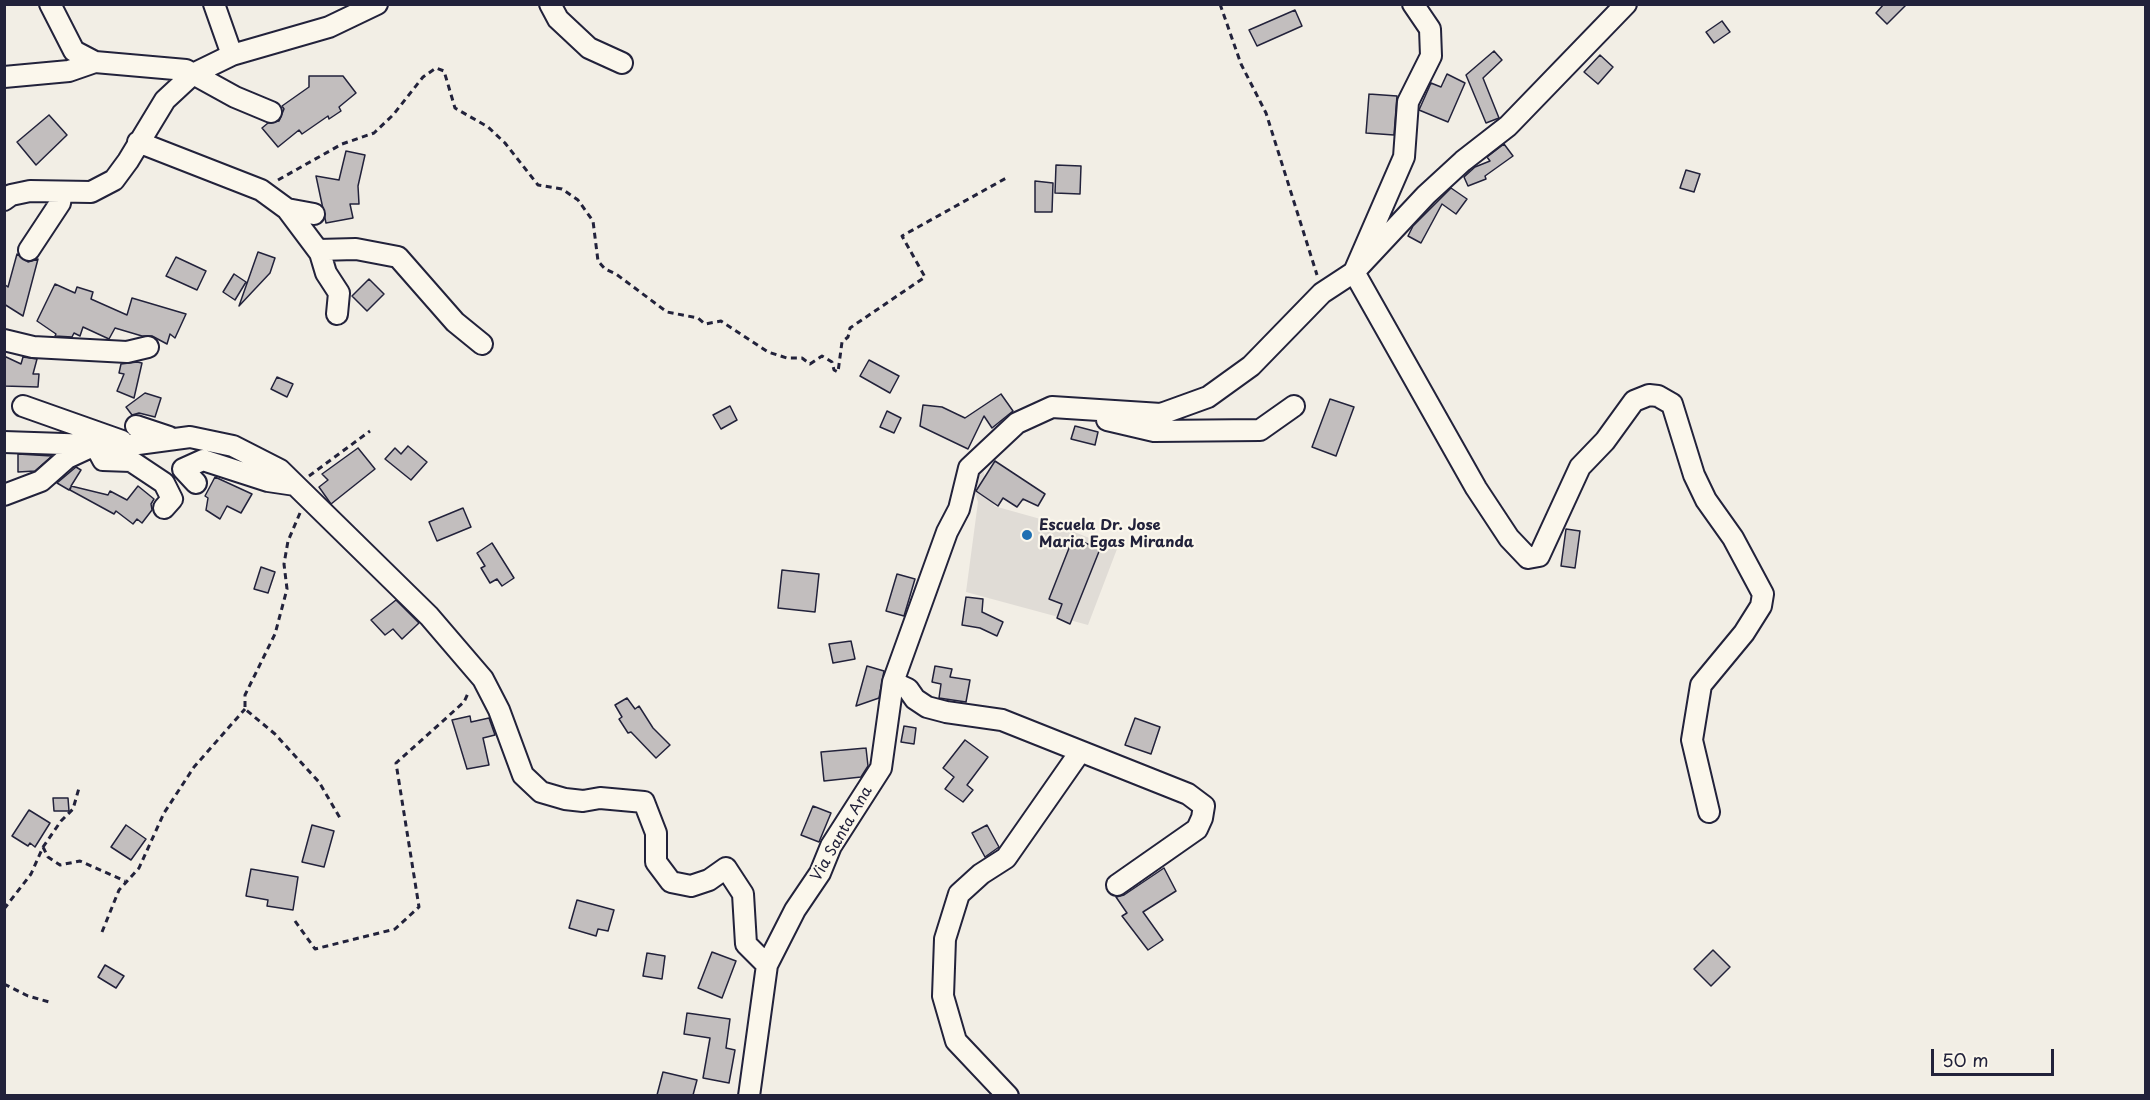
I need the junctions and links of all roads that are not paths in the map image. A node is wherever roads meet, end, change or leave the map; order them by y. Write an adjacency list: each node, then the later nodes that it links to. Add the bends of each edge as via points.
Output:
1 (50, 4): 8 (street, via 74,51)
2 (214, 4): 7 (street)
3 (377, 4): 7 (street, via 329,27)
4 (550, 4): 9 (street, via 558,19 589,48)
5 (1413, 4): 20 (street, via 1430,29 1431,56 1408,102 1404,157)
6 (1626, 4): 20 (street, via 1508,126 1426,195)
7 (232, 55): 10 (street)
8 (95, 62): 10 (street, via 174,68); 11 (street, via 69,71)
9 (622, 63)
10 (192, 74): 12 (street); 13 (street, via 165,100)
11 (4, 77)
12 (271, 112)
13 (138, 142): 14 (street, via 114,180 91,192); 16 (street, via 261,190)
14 (62, 192): 15 (street, via 30,191); 18 (street, via 60,203)
15 (4, 200)
16 (287, 209): 17 (street); 19 (street)
17 (314, 214)
18 (29, 250)
19 (318, 250): 21 (street, via 339,293); 23 (street, via 356,249 398,257 455,322)
20 (1354, 273): 27 (street, via 1323,293 1251,366 1208,397 1161,414); 37 (street, via 1476,488 1509,538 1528,558 1539,555 1549,540 1580,467 1634,401 1649,395 1672,404 1694,475 1763,594 1761,606 1744,633 1701,685 1692,740)
21 (337, 315)
22 (4, 340): 24 (street, via 33,347 127,352)
23 (482, 344)
24 (148, 347)
25 (23, 406): 28 (street)
26 (1294, 406): 27 (street, via 1260,430 1154,431)
27 (1052, 407): 35 (street, Via Santa Ana, via 1017,423 969,468 959,509 946,532)
28 (134, 436): 30 (street); 32 (street, via 190,437 233,446 280,470)
29 (4, 442): 30 (street)
30 (95, 445): 33 (street, via 67,458 41,481); 34 (street, via 103,460 131,461 164,483 172,499)
31 (196, 483): 32 (street, via 183,469 203,460 268,481)
32 (296, 485): 39 (street, via 429,616 478,673 499,710 523,775 541,792 565,799 644,802 656,833 656,862 671,882 691,886 726,868 743,894 746,944)
33 (4, 495)
34 (164, 508)
35 (893, 681): 36 (street, via 908,688 927,707 1002,720); 39 (street, Via Santa Ana, via 881,768 831,846 820,873 795,910)
36 (1080, 752): 38 (street, via 1188,794 1204,806 1197,829); 41 (street, via 1006,858 959,894 945,939 943,996 956,1041)
37 (1710, 812)
38 (1118, 885)
39 (767, 965): 40 (street, Via Santa Ana)
40 (749, 1095)
41 (1008, 1095)

